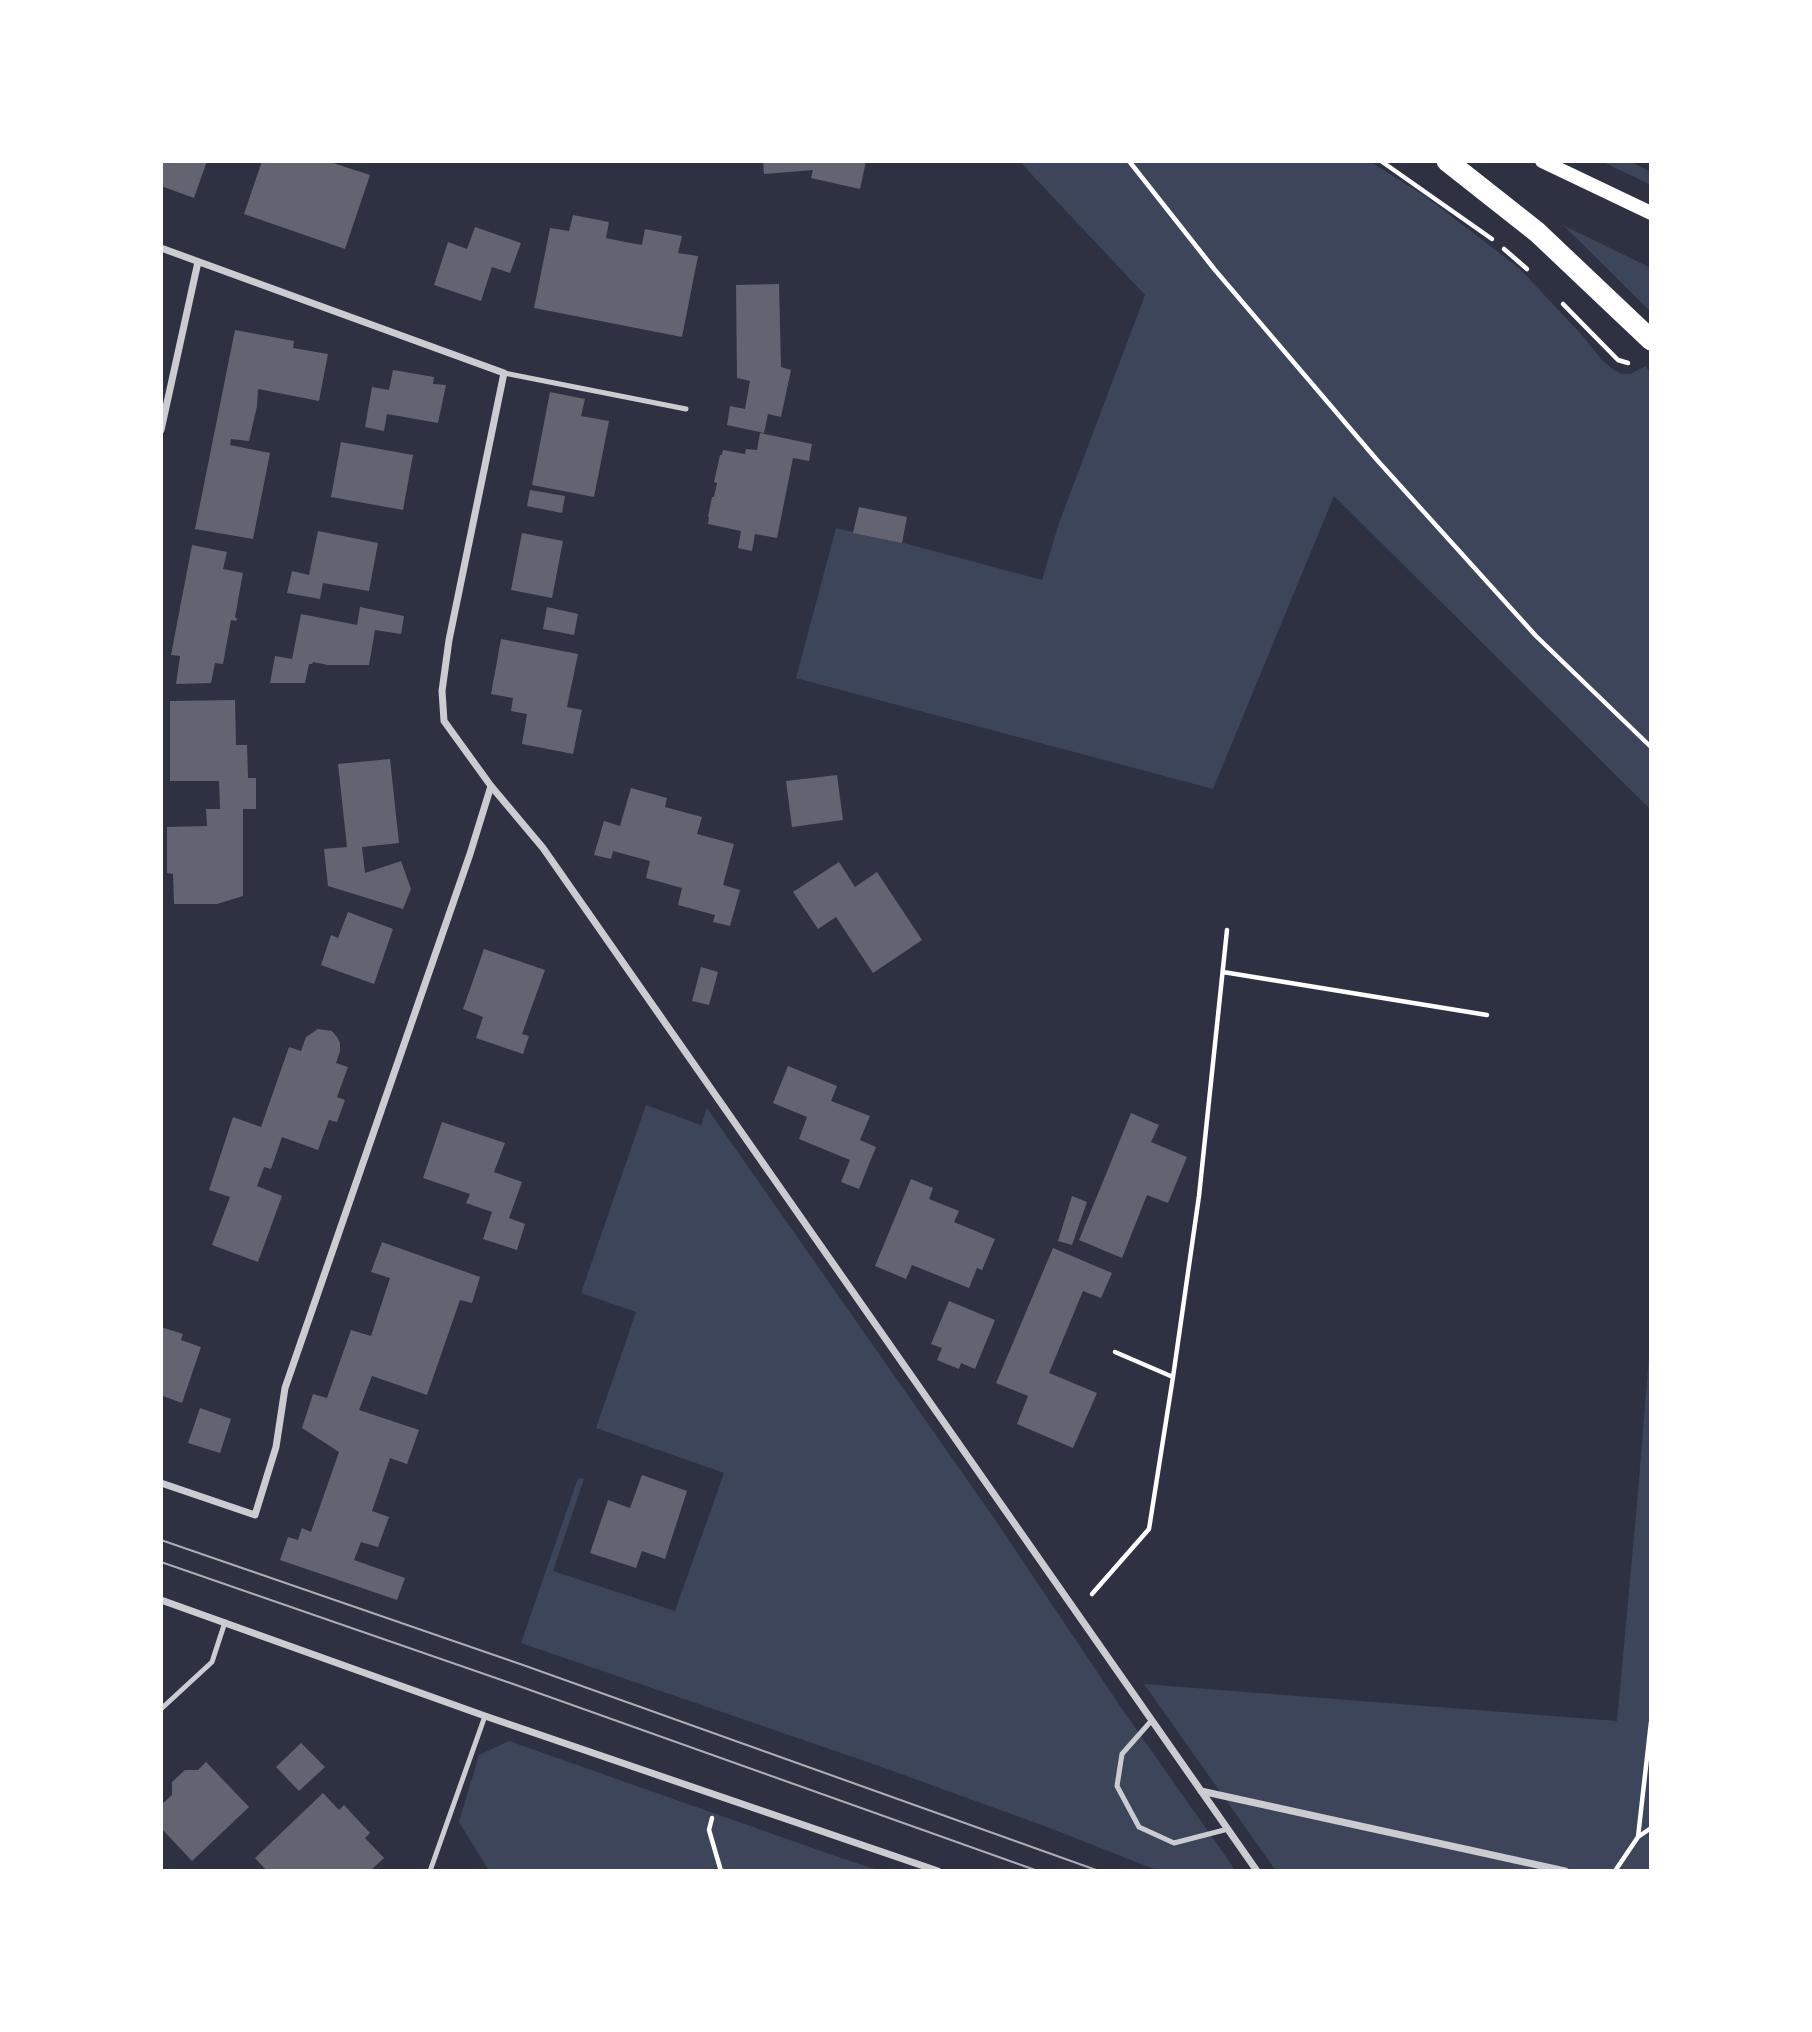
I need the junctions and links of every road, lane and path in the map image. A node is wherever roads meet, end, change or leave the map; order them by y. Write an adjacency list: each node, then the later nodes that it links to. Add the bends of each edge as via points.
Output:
1 (1129, 161): 15 (path, via 1377,460 1536,636)
2 (1381, 161): 8 (path)
3 (1447, 161): 10 (highway, via 1537,232)
4 (1542, 161): 5 (main road)
5 (1651, 213)
6 (161, 248): 7 (street)
7 (198, 262): 12 (street); 14 (street)
8 (1536, 276)
9 (1558, 298): 11 (path, via 1618,360 1629,363)
10 (1651, 340)
11 (1636, 357)
12 (503, 373): 13 (lane); 16 (street, via 442,691 444,721)
13 (686, 409)
14 (161, 430)
15 (1651, 747)
16 (491, 786): 22 (street, via 285,1388 276,1447 255,1515); 24 (street, via 543,848)
17 (1227, 930): 18 (path)
18 (1223, 972): 19 (path); 21 (path, via 1199,1196)
19 (1488, 1015)
20 (1115, 1352): 21 (path)
21 (1173, 1377): 24 (path, via 1149,1529)
22 (161, 1483)
23 (161, 1600): 25 (street)
24 (1076, 1612): 28 (street)
25 (225, 1622): 26 (lane, via 212,1662); 27 (street)
26 (161, 1709)
27 (485, 1716): 31 (street); 35 (lane)
28 (1152, 1720): 30 (street); 33 (lane, via 1122,1754 1117,1786 1139,1827 1174,1843)
29 (1651, 1722): 34 (path)
30 (1201, 1791): 33 (street); 39 (street)
31 (716, 1795): 36 (path, via 709,1830); 37 (street)
32 (1651, 1828): 34 (path)
33 (1228, 1829): 38 (street)
34 (1638, 1836): 40 (path)
35 (430, 1871)
36 (721, 1871)
37 (938, 1871)
38 (1257, 1871)
39 (1565, 1871)
40 (1615, 1871)

